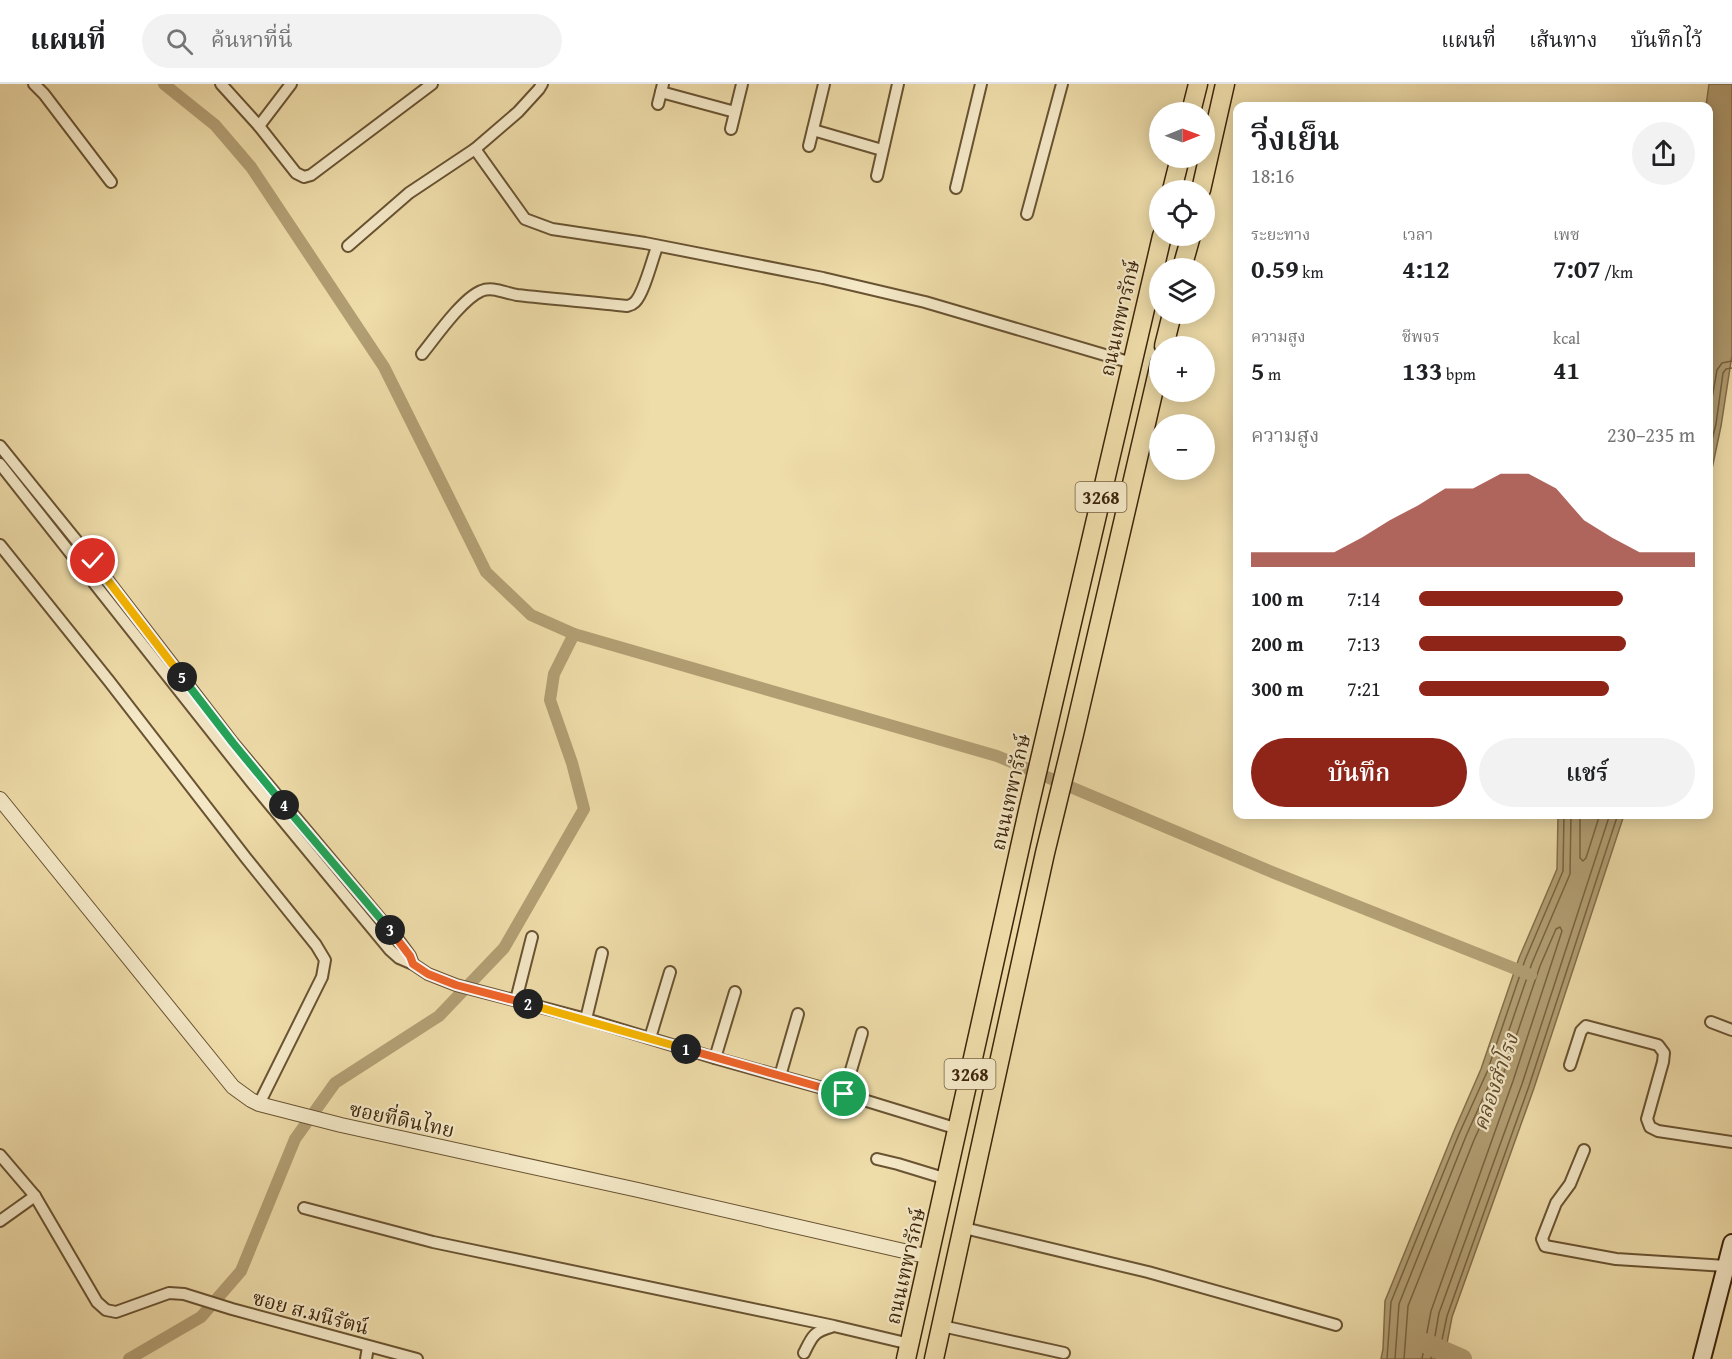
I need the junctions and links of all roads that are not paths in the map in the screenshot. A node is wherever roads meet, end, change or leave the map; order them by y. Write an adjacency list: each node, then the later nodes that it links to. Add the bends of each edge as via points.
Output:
1 (34, 84): 25 (street)
2 (221, 84): 17 (street)
3 (291, 84): 17 (street)
4 (432, 84): 17 (street, via 304,177 296,173)
5 (542, 84): 21 (street, via 518,112)
6 (742, 84): 16 (street)
7 (824, 84): 19 (street)
8 (898, 84): 22 (street)
9 (981, 84): 26 (street)
10 (1062, 84): 27 (street)
11 (1197, 84): 14 (main road)
12 (1226, 84): 24 (main road)
13 (662, 88): 15 (street); 16 (street)
14 (1193, 102)
15 (658, 104)
16 (735, 112): 18 (street)
17 (259, 126)
18 (731, 129)
19 (813, 130): 20 (street); 22 (street)
20 (809, 146)
21 (474, 149): 28 (street, via 409,193); 30 (street, via 525,219 552,229)
22 (882, 150): 23 (street)
23 (877, 176)
24 (1203, 180)
25 (111, 182)
26 (956, 188)
27 (1027, 214)
28 (348, 246)
29 (1160, 246): 32 (main road, ถนนเทพารักษ์ / 3268)
30 (657, 247): 31 (street, via 633,304 484,289 450,318); 32 (street, via 823,278 925,302)
31 (422, 354)
32 (1132, 363): 60 (main road, ถนนเทพารักษ์ / 3268)
33 (1151, 402): 69 (main road, 3268, via 1045,853)
34 (0, 446): 36 (street)
35 (0, 464): 38 (street)
36 (74, 538): 38 (street); 39 (street)
37 (0, 545): 59 (street, via 325,960 322,977)
38 (66, 547): 39 (street)
39 (205, 714): 41 (street); 42 (street, via 252,783)
40 (0, 799): 59 (street, ซอยที่ดินไทย, via 233,1087)
41 (350, 883): 42 (street); 45 (street, via 399,941)
42 (341, 891): 45 (street, via 390,950)
43 (532, 937): 48 (street)
44 (602, 953): 50 (street)
45 (413, 964): 48 (street, via 456,985)
46 (669, 972): 54 (street)
47 (735, 992): 55 (street)
48 (516, 1000): 50 (street)
49 (798, 1014): 57 (street)
50 (586, 1019): 54 (street)
51 (1711, 1022): 52 (street)
52 (1732, 1030)
53 (862, 1033): 58 (street)
54 (650, 1038): 55 (street)
55 (716, 1058): 57 (street)
56 (1570, 1065): 61 (street, via 1586,1026 1658,1045 1664,1053 1647,1119 1650,1127)
57 (780, 1076): 58 (street)
58 (844, 1094): 60 (street)
59 (259, 1104): 71 (street, ซอยที่ดินไทย)
60 (958, 1129): 65 (main road, ถนนเทพารักษ์ / 3268)
61 (1732, 1142)
62 (1584, 1150): 72 (street, via 1570,1184 1556,1203 1542,1239 1545,1246 1616,1259)
63 (0, 1155): 66 (street, ซอย ส.มนีรัตน์)
64 (877, 1160): 65 (street)
65 (947, 1179): 71 (main road, ถนนเทพารักษ์ / 3268)
66 (35, 1196): 68 (street); 76 (street, ซอย ส.มนีรัตน์, via 97,1302 106,1310 116,1312 169,1293 184,1294)
67 (304, 1208): 74 (street, via 433,1242)
68 (0, 1221)
69 (964, 1228): 73 (street, via 1148,1272); 75 (main road, 3268)
70 (1732, 1243): 72 (main road)
71 (930, 1257): 77 (main road, ถนนเทพารักษ์ / 3268)
72 (1726, 1266): 80 (main road)
73 (1336, 1325)
74 (834, 1326): 77 (street); 78 (street, via 818,1330)
75 (942, 1326): 79 (street); 83 (main road, 3268)
76 (368, 1347): 81 (street); 82 (street, ซอย ส.มนีรัตน์)
77 (908, 1352)
78 (804, 1353)
79 (1064, 1353)
80 (1703, 1356)
81 (366, 1359)
82 (417, 1359)
83 (934, 1359)

